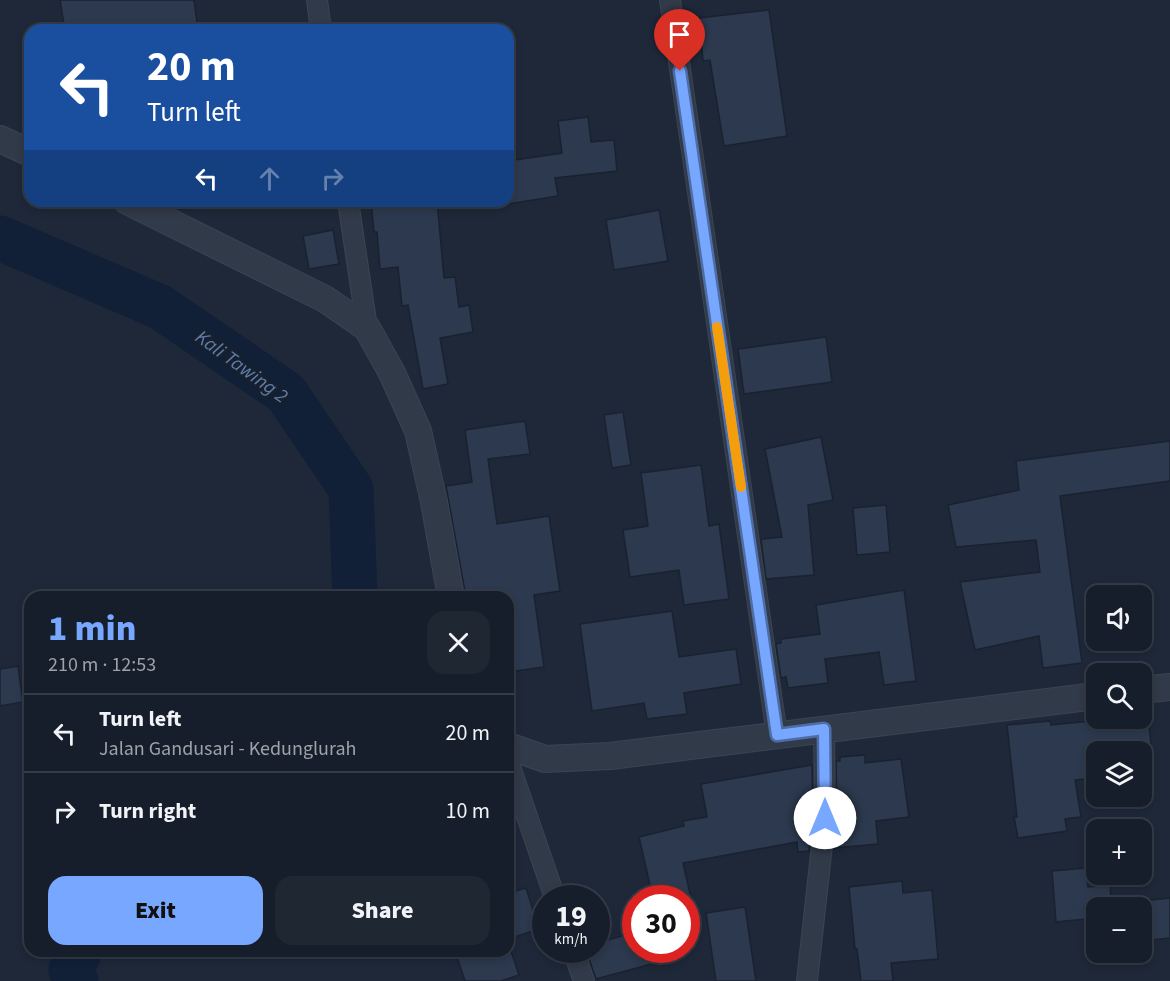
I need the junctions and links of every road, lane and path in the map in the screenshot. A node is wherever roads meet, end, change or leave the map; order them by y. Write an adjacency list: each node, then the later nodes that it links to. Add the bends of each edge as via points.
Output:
1 (317, 0): 3 (street)
2 (670, 0): 14 (street)
3 (320, 24)
4 (0, 138): 5 (street)
5 (24, 150)
6 (139, 207): 8 (street, via 325,299)
7 (349, 207): 8 (street)
8 (367, 328): 9 (street, via 418,431)
9 (450, 591)
10 (1170, 687): 11 (street)
11 (1152, 689)
12 (1086, 697): 13 (street)
13 (824, 729): 14 (street); 20 (street, via 825,818)
14 (777, 735): 15 (street, via 610,756 545,759)
15 (514, 748)
16 (514, 778): 17 (street)
17 (551, 885)
18 (578, 963): 19 (street)
19 (584, 981)
20 (807, 981)

